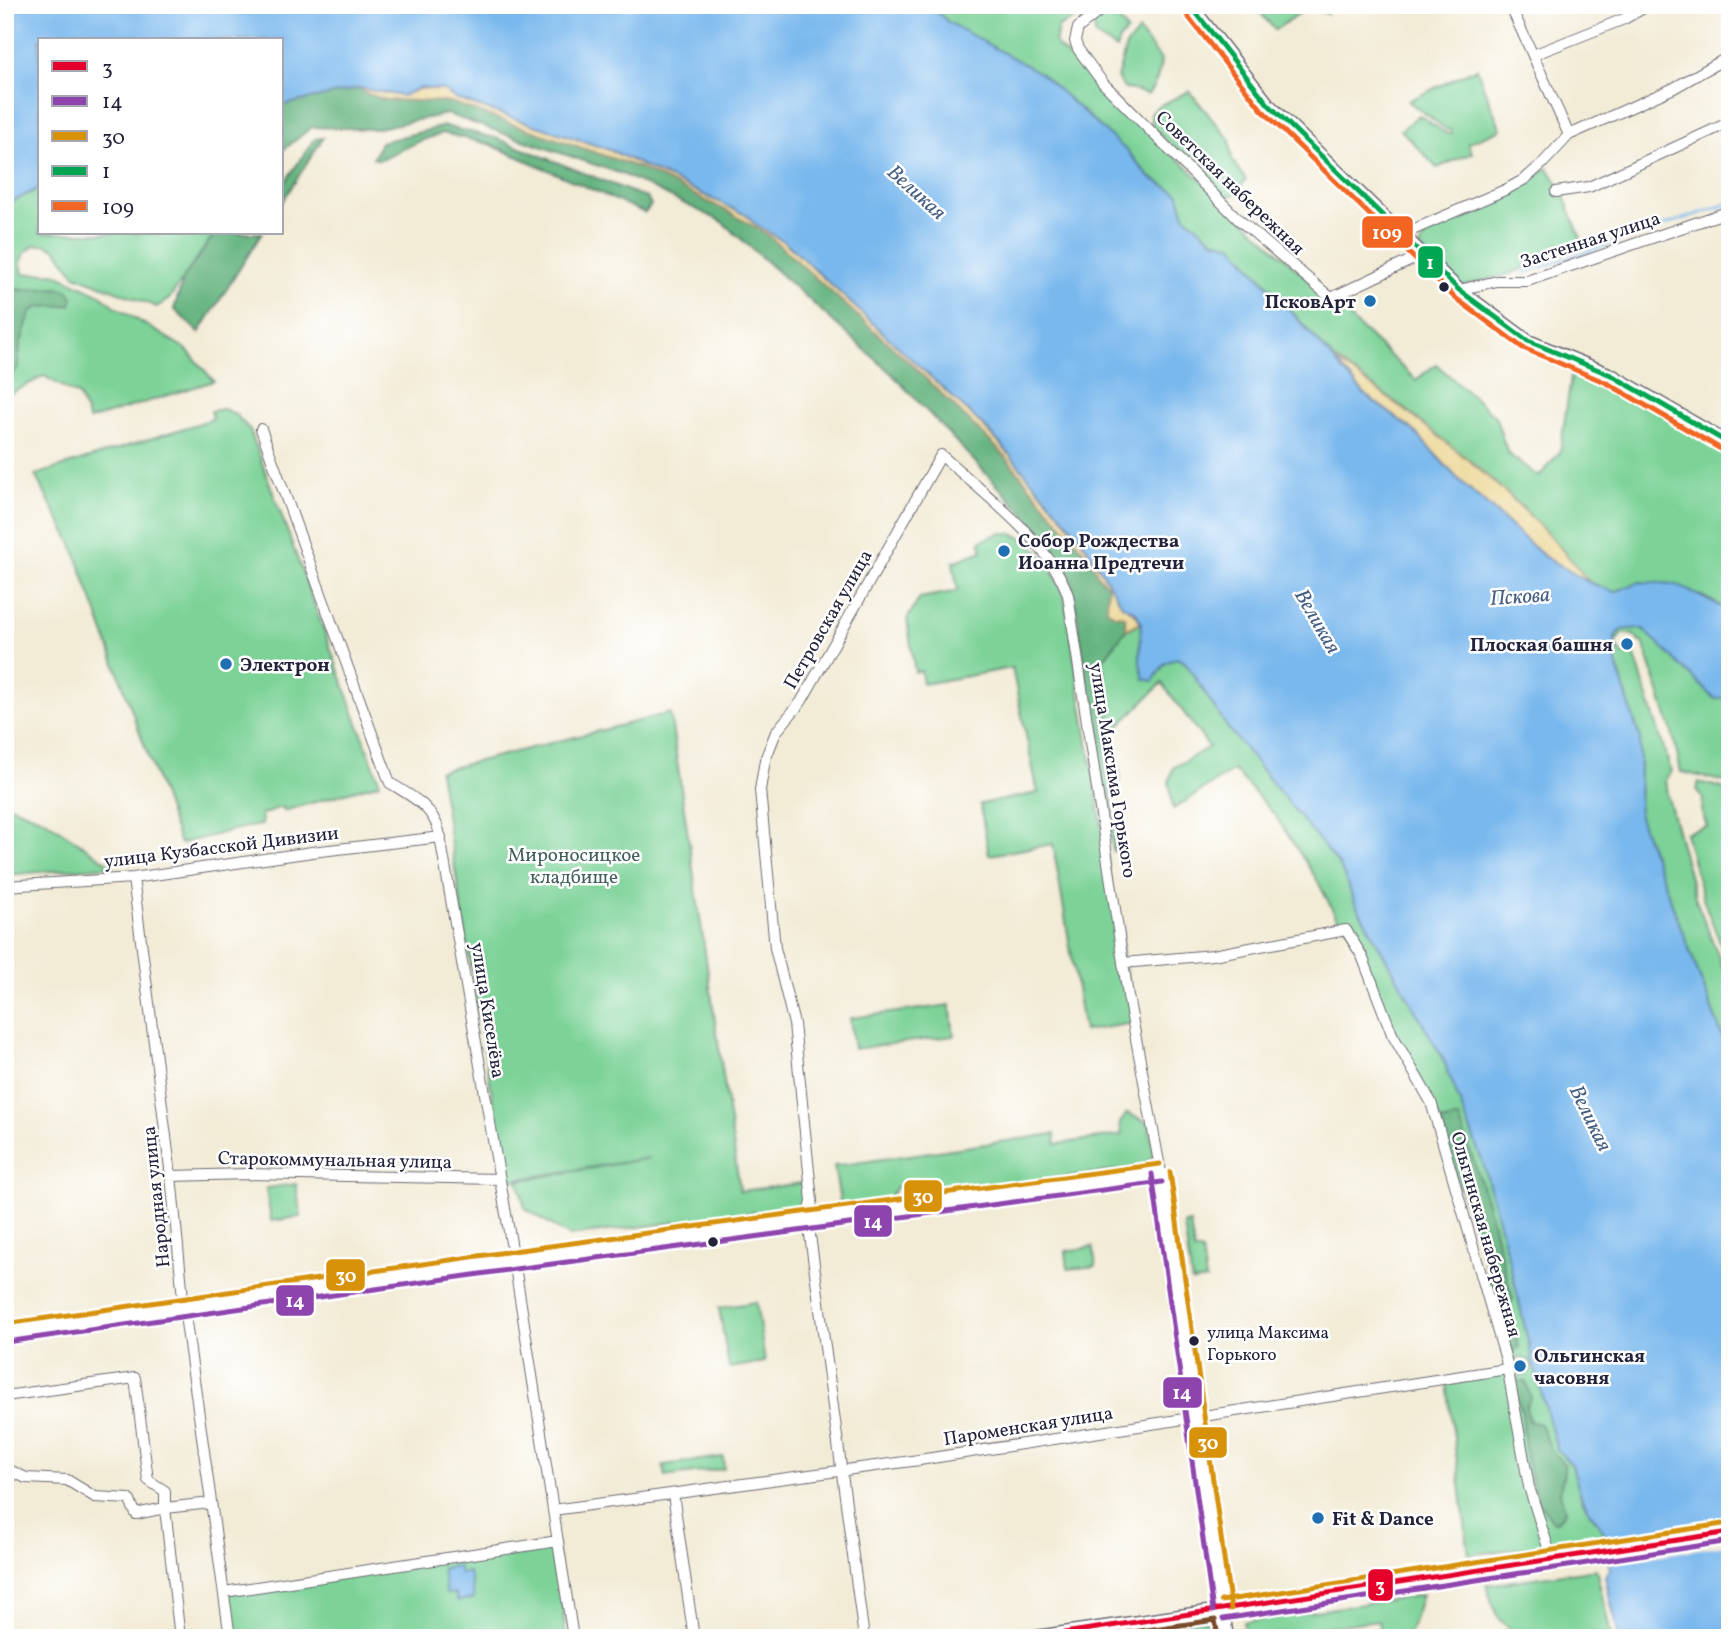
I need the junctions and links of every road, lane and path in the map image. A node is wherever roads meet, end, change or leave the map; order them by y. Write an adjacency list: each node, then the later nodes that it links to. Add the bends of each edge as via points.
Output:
1 (1107, 5): 12 (street, Советская набережная, via 1078,28 1075,41 1103,83 1233,213 1331,298)
2 (1190, 5): 11 (main road, via 1268,104)
3 (1510, 5): 5 (street)
4 (1649, 5): 5 (street)
5 (1533, 55): 8 (street)
6 (1730, 56): 8 (street, via 1674,88)
7 (1730, 122): 9 (street, via 1589,187)
8 (1569, 135): 11 (street, via 1525,179)
9 (1556, 192)
10 (1730, 211): 13 (street, Застенная улица, via 1527,281 1497,281)
11 (1401, 235): 12 (main road)
12 (1422, 255): 13 (main road)
13 (1459, 290): 15 (main road, via 1528,341 1611,375)
14 (261, 429): 17 (street, улица Киселёва, via 390,783 428,809)
15 (1730, 444)
16 (941, 455): 20 (street, улица Максима Горького, via 1037,545 1064,584); 24 (street, Петровская улица, via 801,702 776,732 763,770 760,790 775,948 794,1024 802,1094 812,1201)
17 (441, 837): 18 (street, улица Кузбасской Дивизии); 23 (street, улица Киселёва)
18 (133, 878): 19 (street, улица Кузбасской Дивизии); 22 (street, Народная улица)
19 (5, 887)
20 (1124, 963): 21 (street, улица Максима Горького); 28 (street, Ольгинская набережная, via 1213,955 1346,929 1362,956 1392,1034 1431,1102)
21 (1161, 1173): 24 (main road); 30 (main road, улица Максима Горького)
22 (171, 1176): 23 (street, Старокоммунальная улица); 26 (street, Народная улица)
23 (499, 1179): 25 (street, улица Киселёва)
24 (808, 1220): 25 (main road); 32 (street, Петровская улица)
25 (514, 1260): 26 (main road); 36 (street, улица Киселёва)
26 (184, 1308): 27 (main road); 34 (street, Народная улица)
27 (5, 1333)
28 (1507, 1369): 30 (street, Пароменская улица); 39 (street, Ольгинская набережная, via 1529,1487)
29 (5, 1396): 35 (street, via 135,1378 148,1480 165,1491)
30 (1196, 1416): 32 (street, Пароменская улица); 41 (main road, улица Максима Горького)
31 (5, 1468): 35 (street, via 26,1478 67,1480 96,1497 129,1499 136,1514)
32 (841, 1471): 33 (street, Пароменская улица); 46 (street, Петровская улица)
33 (673, 1494): 36 (street, Пароменская улица); 45 (street)
34 (211, 1503): 35 (street); 40 (street, Народная улица)
35 (165, 1508): 42 (street)
36 (553, 1510): 38 (street, улица Киселёва)
37 (1730, 1532): 41 (main road, bridge)
38 (558, 1541): 40 (street); 44 (street, улица Киселёва)
39 (1553, 1563)
40 (224, 1592): 43 (street, Народная улица)
41 (1222, 1610): 47 (main road); 48 (main road, улица Максима Горького)
42 (180, 1638)
43 (230, 1638)
44 (573, 1638)
45 (694, 1638)
46 (864, 1638)
47 (1029, 1638)
48 (1227, 1638)

